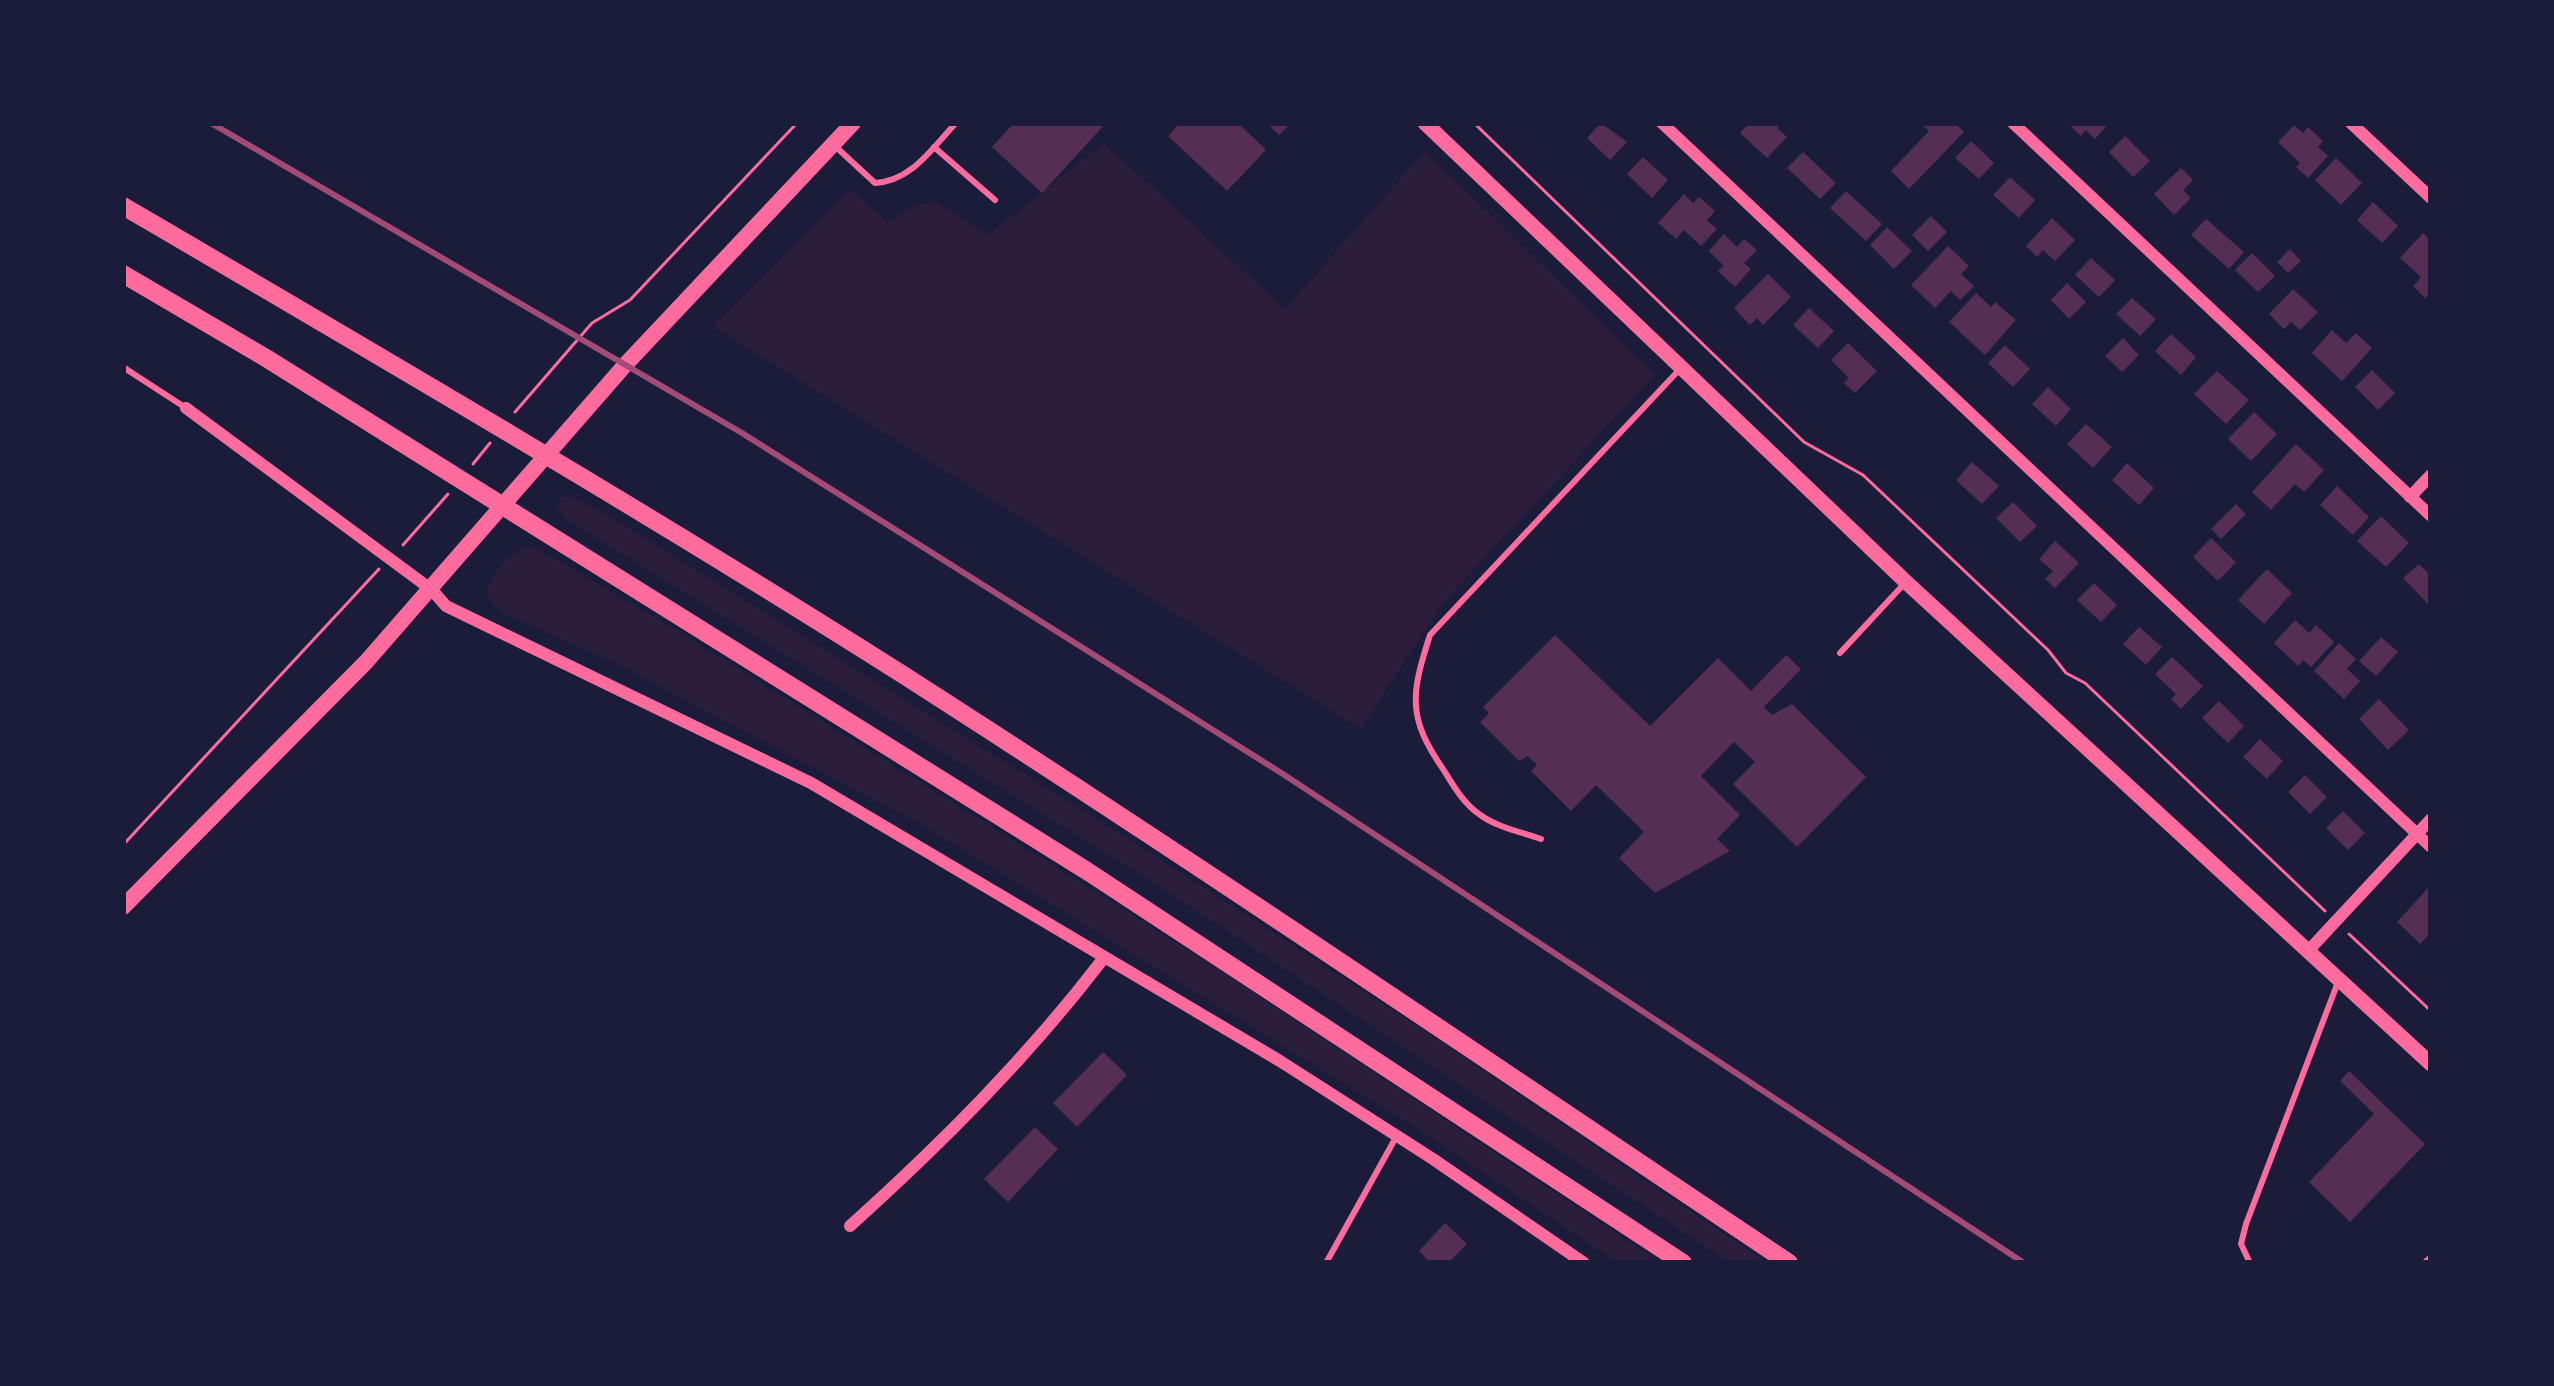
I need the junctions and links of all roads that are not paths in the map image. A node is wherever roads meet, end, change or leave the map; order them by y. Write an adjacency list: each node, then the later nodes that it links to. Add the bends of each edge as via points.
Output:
1 (853, 123): 7 (main road)
2 (956, 123): 8 (lane)
3 (1425, 123): 14 (street)
4 (1662, 123): 25 (street)
5 (2013, 123): 18 (street)
6 (2351, 123): 9 (street)
7 (833, 144): 8 (lane, via 875,183 905,176); 16 (main road)
8 (933, 147): 10 (lane)
9 (2431, 198)
10 (995, 200)
11 (123, 206): 16 (main road)
12 (123, 274): 19 (main road)
13 (123, 367): 15 (lane)
14 (1683, 367): 21 (street); 26 (lane, via 1430,634 1420,663 1420,736 1456,789 1491,822)
15 (186, 407): 22 (street)
16 (548, 456): 19 (main road); 39 (main road, via 1152,836)
17 (2431, 475): 18 (street)
18 (2410, 496): 20 (street)
19 (503, 508): 22 (main road); 38 (main road, via 1087,871)
20 (2431, 517)
21 (1906, 582): 23 (lane); 29 (street)
22 (432, 590): 28 (main road); 30 (street, via 446,606 811,783)
23 (1840, 653)
24 (2431, 819): 25 (street)
25 (2417, 834): 27 (street); 29 (street)
26 (1541, 839)
27 (2431, 847)
28 (123, 907)
29 (2309, 950): 31 (street)
30 (1103, 959): 33 (street); 34 (street, via 999,1083)
31 (2340, 978): 32 (street); 40 (lane, via 2246,1224 2241,1244)
32 (2431, 1064)
33 (1396, 1136): 36 (street); 37 (lane)
34 (850, 1226)
35 (2431, 1257): 41 (lane)
36 (1583, 1262)
37 (1326, 1263)
38 (1683, 1263)
39 (1789, 1263)
40 (2251, 1263)
41 (2424, 1263)

